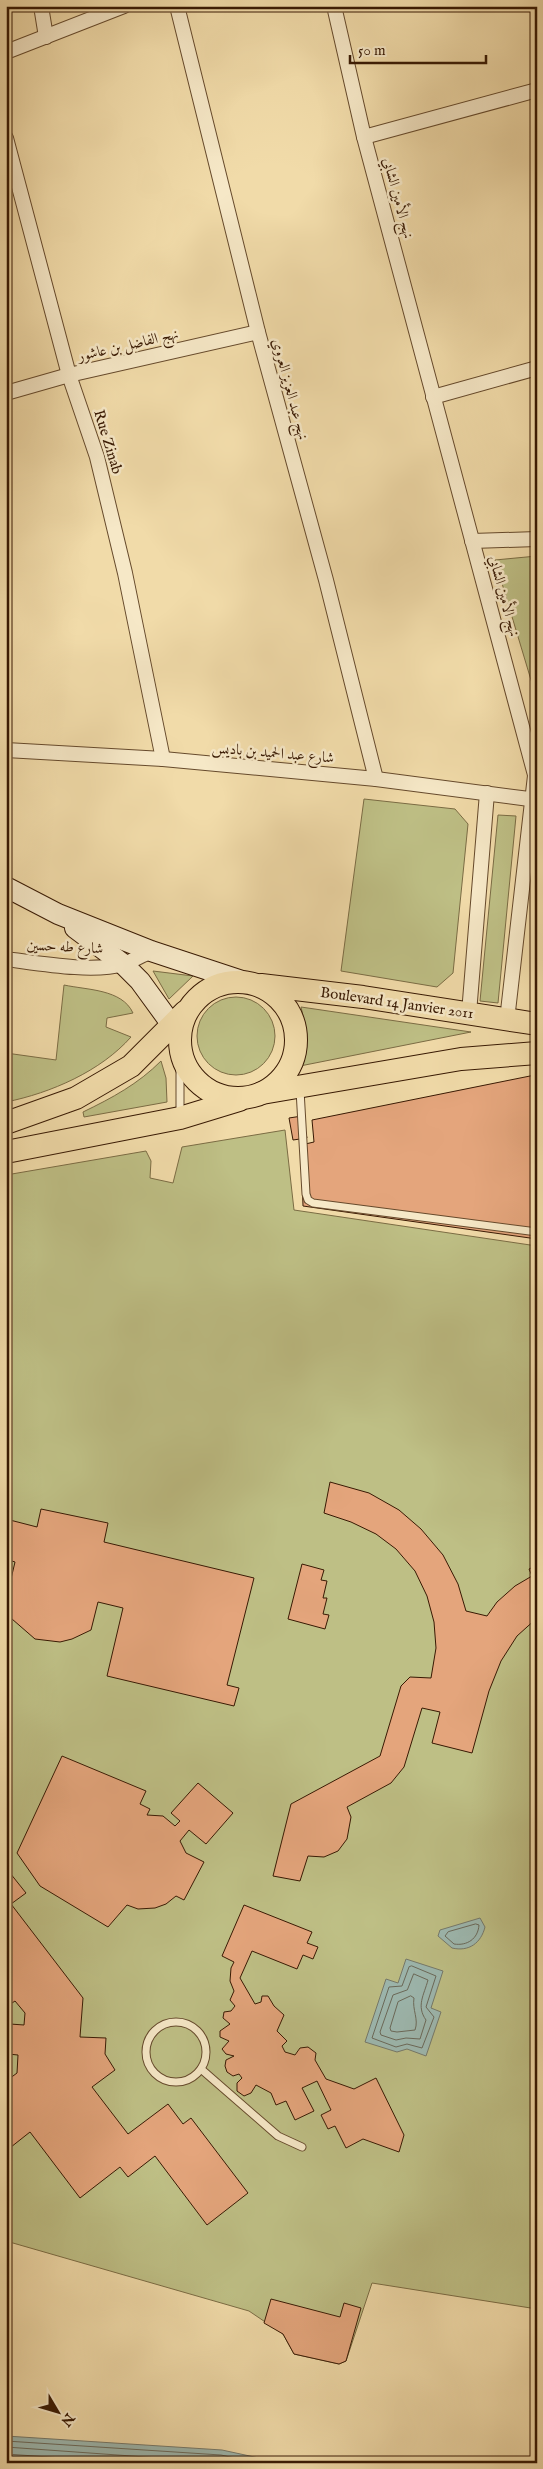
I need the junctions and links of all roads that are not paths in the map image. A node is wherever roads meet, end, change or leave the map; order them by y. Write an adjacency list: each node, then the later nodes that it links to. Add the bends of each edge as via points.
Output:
1 (41, 6): 5 (street)
2 (124, 6): 5 (street)
3 (177, 6): 10 (street, نهج عبد العزيز العروي)
4 (334, 6): 8 (street, نهج الأمين الشابي)
5 (46, 36): 6 (street)
6 (6, 52)
7 (537, 90): 8 (street)
8 (364, 137): 14 (street, نهج الأمين الشابي)
9 (6, 138): 12 (street, Rue Zinab)
10 (258, 332): 12 (street, نهج الفاضل بن عاشور); 20 (street, نهج عبد العزيز العروي)
11 (537, 368): 14 (street)
12 (70, 375): 13 (street, نهج الفاضل بن عاشور); 18 (street, Rue Zinab, via 100,466)
13 (6, 393)
14 (433, 397): 16 (street, نهج الأمين الشابي)
15 (537, 539): 16 (street)
16 (472, 541): 19 (street, نهج الأمين الشابي)
17 (6, 750): 18 (street, شارع عبد الحميد بن باديس)
18 (163, 760): 20 (street, شارع عبد الحميد بن باديس)
19 (536, 770): 22 (street)
20 (376, 779): 21 (street, شارع عبد الحميد بن باديس)
21 (486, 793): 22 (street, شارع عبد الحميد بن باديس); 29 (street)
22 (534, 799): 30 (street)
23 (6, 887): 24 (main road)
24 (58, 914): 25 (main road); 27 (main road)
25 (151, 951): 27 (street); 28 (main road)
26 (6, 959): 27 (street, شارع طه حسين, via 79,966)
27 (123, 964): 32 (main road, via 140,981)
28 (250, 983): 29 (main road, Boulevard 14 Janvier 2011, via 364,996); 32 (main road, via 229,982 201,994 183,1020); 35 (main road, via 274,994 287,1008 296,1047 290,1066 278,1082)
29 (469, 1013): 30 (main road, Boulevard 14 Janvier 2011)
30 (507, 1020): 31 (main road, Boulevard 14 Janvier 2011)
31 (537, 1024)
32 (178, 1036): 35 (main road, via 186,1066 197,1081 213,1092 231,1098); 36 (lane); 37 (main road, via 76,1098)
33 (537, 1053): 34 (main road, via 461,1059)
34 (300, 1087): 35 (main road); 39 (lane, via 308,1200)
35 (256, 1095): 36 (main road)
36 (180, 1118): 38 (main road)
37 (6, 1123)
38 (6, 1152)
39 (537, 1232)
40 (201, 2069): 40 (lane, via 206,2058 206,2046 194,2027 183,2022 171,2022 152,2034 146,2057 159,2076 181,2082); 41 (lane, via 278,2136)
41 (302, 2147)

